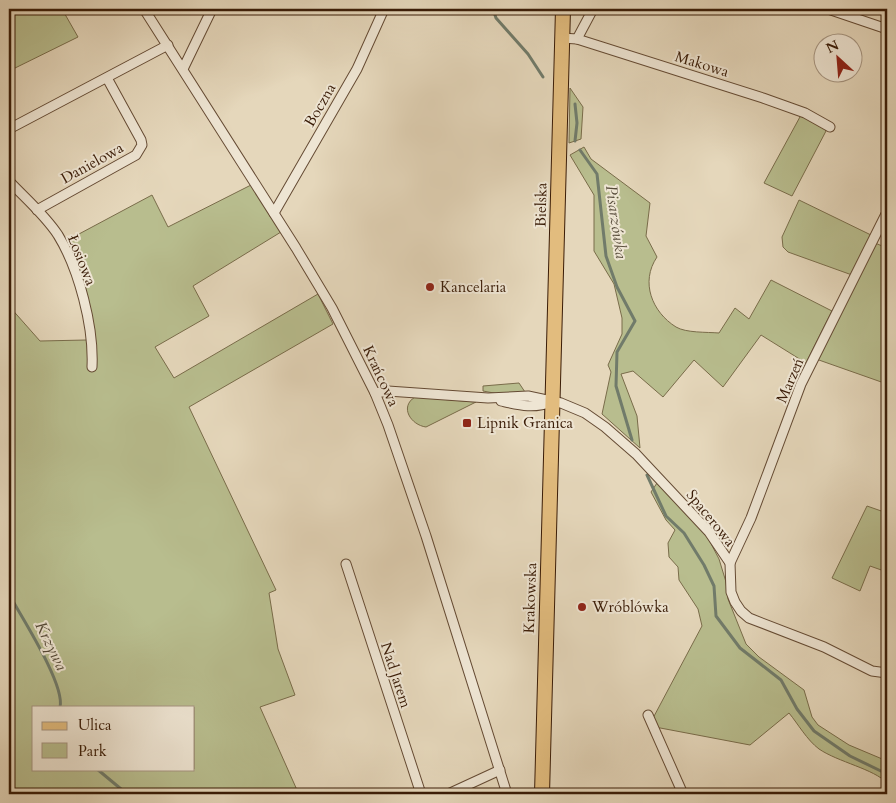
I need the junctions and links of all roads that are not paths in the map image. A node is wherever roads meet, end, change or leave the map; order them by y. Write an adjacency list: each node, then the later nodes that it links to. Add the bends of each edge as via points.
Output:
1 (144, 9): 10 (street, Krańcowa)
2 (212, 9): 11 (street)
3 (384, 9): 18 (street, Boczna, via 357,69)
4 (563, 9): 8 (main road, Bielska)
5 (593, 9): 9 (street)
6 (828, 9): 7 (street)
7 (887, 29)
8 (562, 38): 9 (street, Makowa); 21 (main road, Bielska)
9 (577, 40): 13 (street, Makowa, via 763,98 806,113)
10 (168, 45): 11 (street, Krańcowa); 12 (street)
11 (184, 69): 18 (street, Krańcowa)
12 (107, 78): 14 (street); 16 (street, Danielowa, via 141,140 140,150)
13 (830, 127)
14 (9, 129)
15 (9, 181): 16 (street, Łosiowa)
16 (37, 210): 19 (street, Łosiowa, via 58,235 72,265 93,345)
17 (887, 212): 22 (street, Marzeń, via 801,384)
18 (274, 213): 20 (street, Krańcowa, via 332,308)
19 (92, 367)
20 (374, 393): 21 (street, Spacerowa, via 388,390 488,398 528,396); 26 (street, Krańcowa, via 426,536)
21 (552, 402): 22 (street, Spacerowa, via 585,413 636,454 709,532); 30 (main road, Krakowska)
22 (730, 563): 24 (street, Spacerowa, via 731,592 741,612 749,618 872,670)
23 (346, 564): 27 (street, Nad Jarem)
24 (887, 673)
25 (648, 715): 31 (street)
26 (500, 770): 28 (street); 29 (street, Krańcowa)
27 (420, 794)
28 (448, 794)
29 (507, 794)
30 (542, 794)
31 (683, 794)

